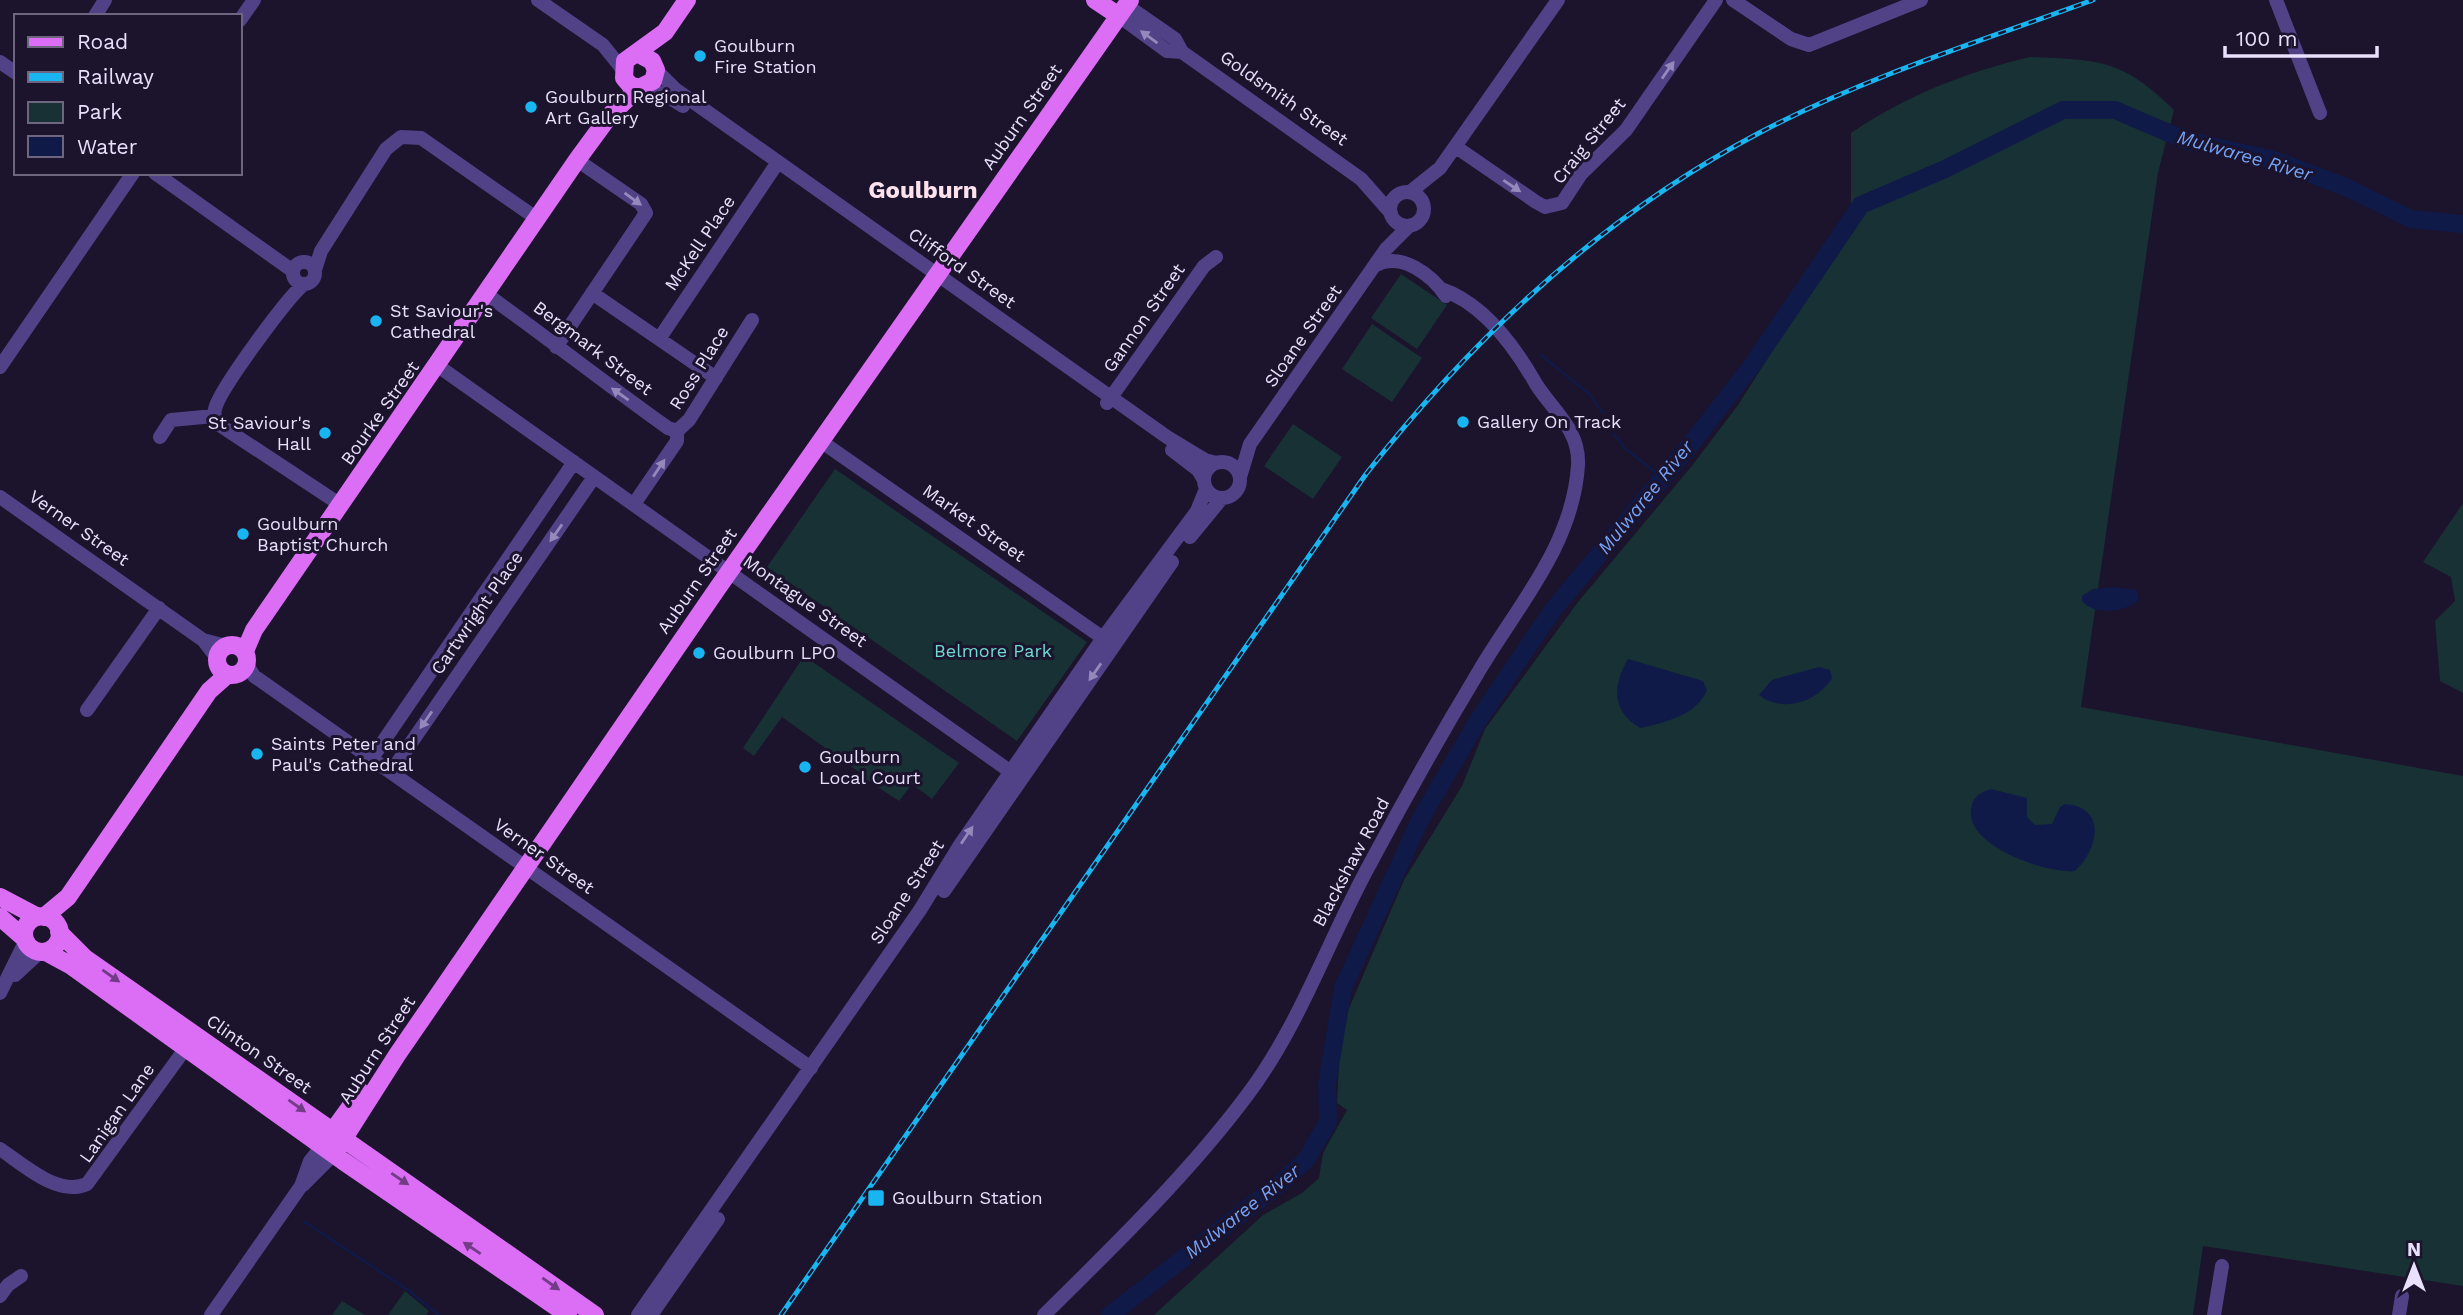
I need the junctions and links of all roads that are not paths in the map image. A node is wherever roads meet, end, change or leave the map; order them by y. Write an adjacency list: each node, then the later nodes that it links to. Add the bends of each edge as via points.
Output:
1 (254, 0): 11 (street)
2 (538, 0): 13 (street)
3 (687, 0): 12 (main road)
4 (1095, 0): 10 (main road, Goldsmith Street)
5 (1558, 0): 20 (street)
6 (1716, 0): 20 (street, Craig Street, one-way to 6, via 1545,207 1562,203 1581,174 1626,130)
7 (1733, 0): 8 (street, via 1796,42 1815,43)
8 (1921, 0)
9 (2276, 0): 18 (street)
10 (1121, 5): 28 (street, Goldsmith Street, via 1175,39 1182,52); 41 (main road, Auburn Street)
11 (242, 17)
12 (665, 32): 14 (main road); 15 (main road)
13 (603, 45): 14 (street); 16 (street)
14 (637, 55): 15 (main road, via 649,57); 16 (main road, via 625,61)
15 (655, 68): 17 (main road, via 653,81); 21 (street, Clifford Street, via 675,89)
16 (623, 74): 17 (main road, via 630,85); 19 (main road, Bourke Street)
17 (642, 88): 19 (main road, Bourke Street); 21 (street, Clifford Street, via 665,95)
18 (2320, 113)
19 (610, 115): 22 (main road, Bourke Street)
20 (1456, 147): 24 (street)
21 (760, 153): 23 (street, Clifford Street)
22 (577, 160): 33 (main road, Bourke Street); 42 (street, one-way to 42, via 641,204 646,213)
23 (778, 167): 41 (street, Clifford Street); 45 (street, McKell Place)
24 (1440, 168): 29 (street); 30 (street)
25 (133, 175): 48 (street)
26 (158, 175): 31 (street)
27 (172, 175): 31 (street)
28 (1361, 179): 29 (street, Goldsmith Street); 32 (street, Goldsmith Street)
29 (1407, 192): 30 (street); 32 (street, via 1395,198)
30 (1424, 205): 34 (street, via 1421,219)
31 (214, 209): 40 (street)
32 (1392, 216): 34 (street); 36 (street, Sloane Street)
33 (537, 218): 40 (street, via 430,143 401,137 386,149 321,251); 43 (main road, Bourke Street)
34 (1409, 226): 35 (street, Sloane Street)
35 (1398, 237): 36 (street, Sloane Street); 38 (street, via 1398,251)
36 (1386, 248): 39 (street, Sloane Street)
37 (1216, 257): 50 (street, Gannon Street, via 1204,266)
38 (1407, 263): 39 (street, via 1391,259); 99 (street, Blackshaw Road, via 1487,327 1565,421 1578,452 1570,512 1553,554 1480,670 1356,889 1258,1080 1191,1161)
39 (1374, 266): 55 (street, Sloane Street)
40 (302, 272): 51 (street, via 219,400)
41 (932, 275): 50 (street, Clifford Street); 54 (main road, Auburn Street); 65 (main road, Auburn Street)
42 (592, 293): 45 (street); 46 (street)
43 (486, 294): 46 (street, Bergmark Street); 47 (main road, Bourke Street)
44 (752, 320): 49 (street, Ross Place)
45 (659, 338): 49 (street)
46 (556, 347): 52 (street, Bergmark Street, one-way to 46)
47 (438, 366): 56 (street, Montague Street); 64 (main road, Bourke Street)
48 (0, 368)
49 (716, 378): 52 (street, Ross Place, via 684,428)
50 (1109, 401): 57 (street, Clifford Street, via 1205,460); 60 (street, Clifford Street, via 1185,460)
51 (214, 416): 53 (street, via 171,420); 64 (street, via 218,424)
52 (677, 430): 63 (street, Ross Place, one-way to 52, via 677,441)
53 (160, 437)
54 (822, 442): 65 (main road, Auburn Street); 68 (street, Market Street)
55 (1250, 444): 57 (street, Sloane Street); 59 (street, Sloane Street)
56 (574, 463): 58 (street, Montague Street); 72 (street, Cartwright Place)
57 (1221, 463): 59 (street, via 1235,468); 60 (street, via 1207,469)
58 (594, 477): 63 (street, Montague Street); 73 (street, Cartwright Place, one-way to 73)
59 (1240, 477): 62 (street, via 1238,489)
60 (1205, 484): 62 (street, via 1214,496); 68 (street, Sloane Street, via 1197,511)
61 (0, 497): 67 (street, Verner Street)
62 (1222, 498): 66 (street, Sloane Street)
63 (634, 504): 65 (street, Montague Street)
64 (341, 505): 69 (main road, Bourke Street)
65 (726, 569): 74 (street, Montague Street); 77 (main road, Auburn Street)
66 (1153, 588): 68 (street, via 1119,630); 71 (street, Sloane Street, one-way to 71)
67 (159, 608): 69 (street, Verner Street); 70 (street)
68 (1102, 638): 74 (street, Sloane Street)
69 (235, 662): 72 (street, Verner Street); 79 (main road, Bourke Street, via 209,691)
70 (87, 710)
71 (1059, 723): 74 (street, via 1046,733 1020,771); 76 (street, Sloane Street)
72 (372, 758): 73 (street, Verner Street)
73 (391, 772): 77 (street, Verner Street)
74 (1011, 772): 86 (street, Sloane Street, one-way to 74)
75 (1003, 815): 76 (street)
76 (987, 828): 98 (street, Sloane Street)
77 (523, 865): 86 (street, Verner Street); 87 (main road, Auburn Street)
78 (0, 897): 80 (main road)
79 (68, 897): 80 (main road, Bourke Street); 82 (main road, Bourke Street)
80 (41, 917): 82 (main road, Clinton Street); 83 (main road, Bourke Street, via 27,925)
81 (0, 918): 83 (main road, Clinton Street)
82 (59, 930): 83 (main road, Bourke Street, via 57,944); 87 (main road, Clinton Street, one-way to 87, via 85,958)
83 (34, 946): 84 (street); 85 (main road, Clinton Street, via 80,972)
84 (3, 988)
85 (185, 1049): 87 (main road, Clinton Street); 88 (street, Lanigan Lane, via 87,1184 74,1189 60,1187)
86 (811, 1068): 97 (street, Sloane Street)
87 (333, 1143): 89 (main road, Clinton Street); 94 (street, Auburn Street, via 310,1161 301,1186)
88 (0, 1149)
89 (503, 1260): 95 (main road, Clinton Street); 96 (main road, Clinton Street, one-way to 96)
90 (2222, 1266): 100 (street)
91 (21, 1276): 92 (street)
92 (0, 1296)
93 (2402, 1296): 101 (street)
94 (211, 1315)
95 (568, 1315)
96 (595, 1315)
97 (638, 1315)
98 (651, 1315)
99 (1044, 1315)
100 (2214, 1315)
101 (2399, 1315)

